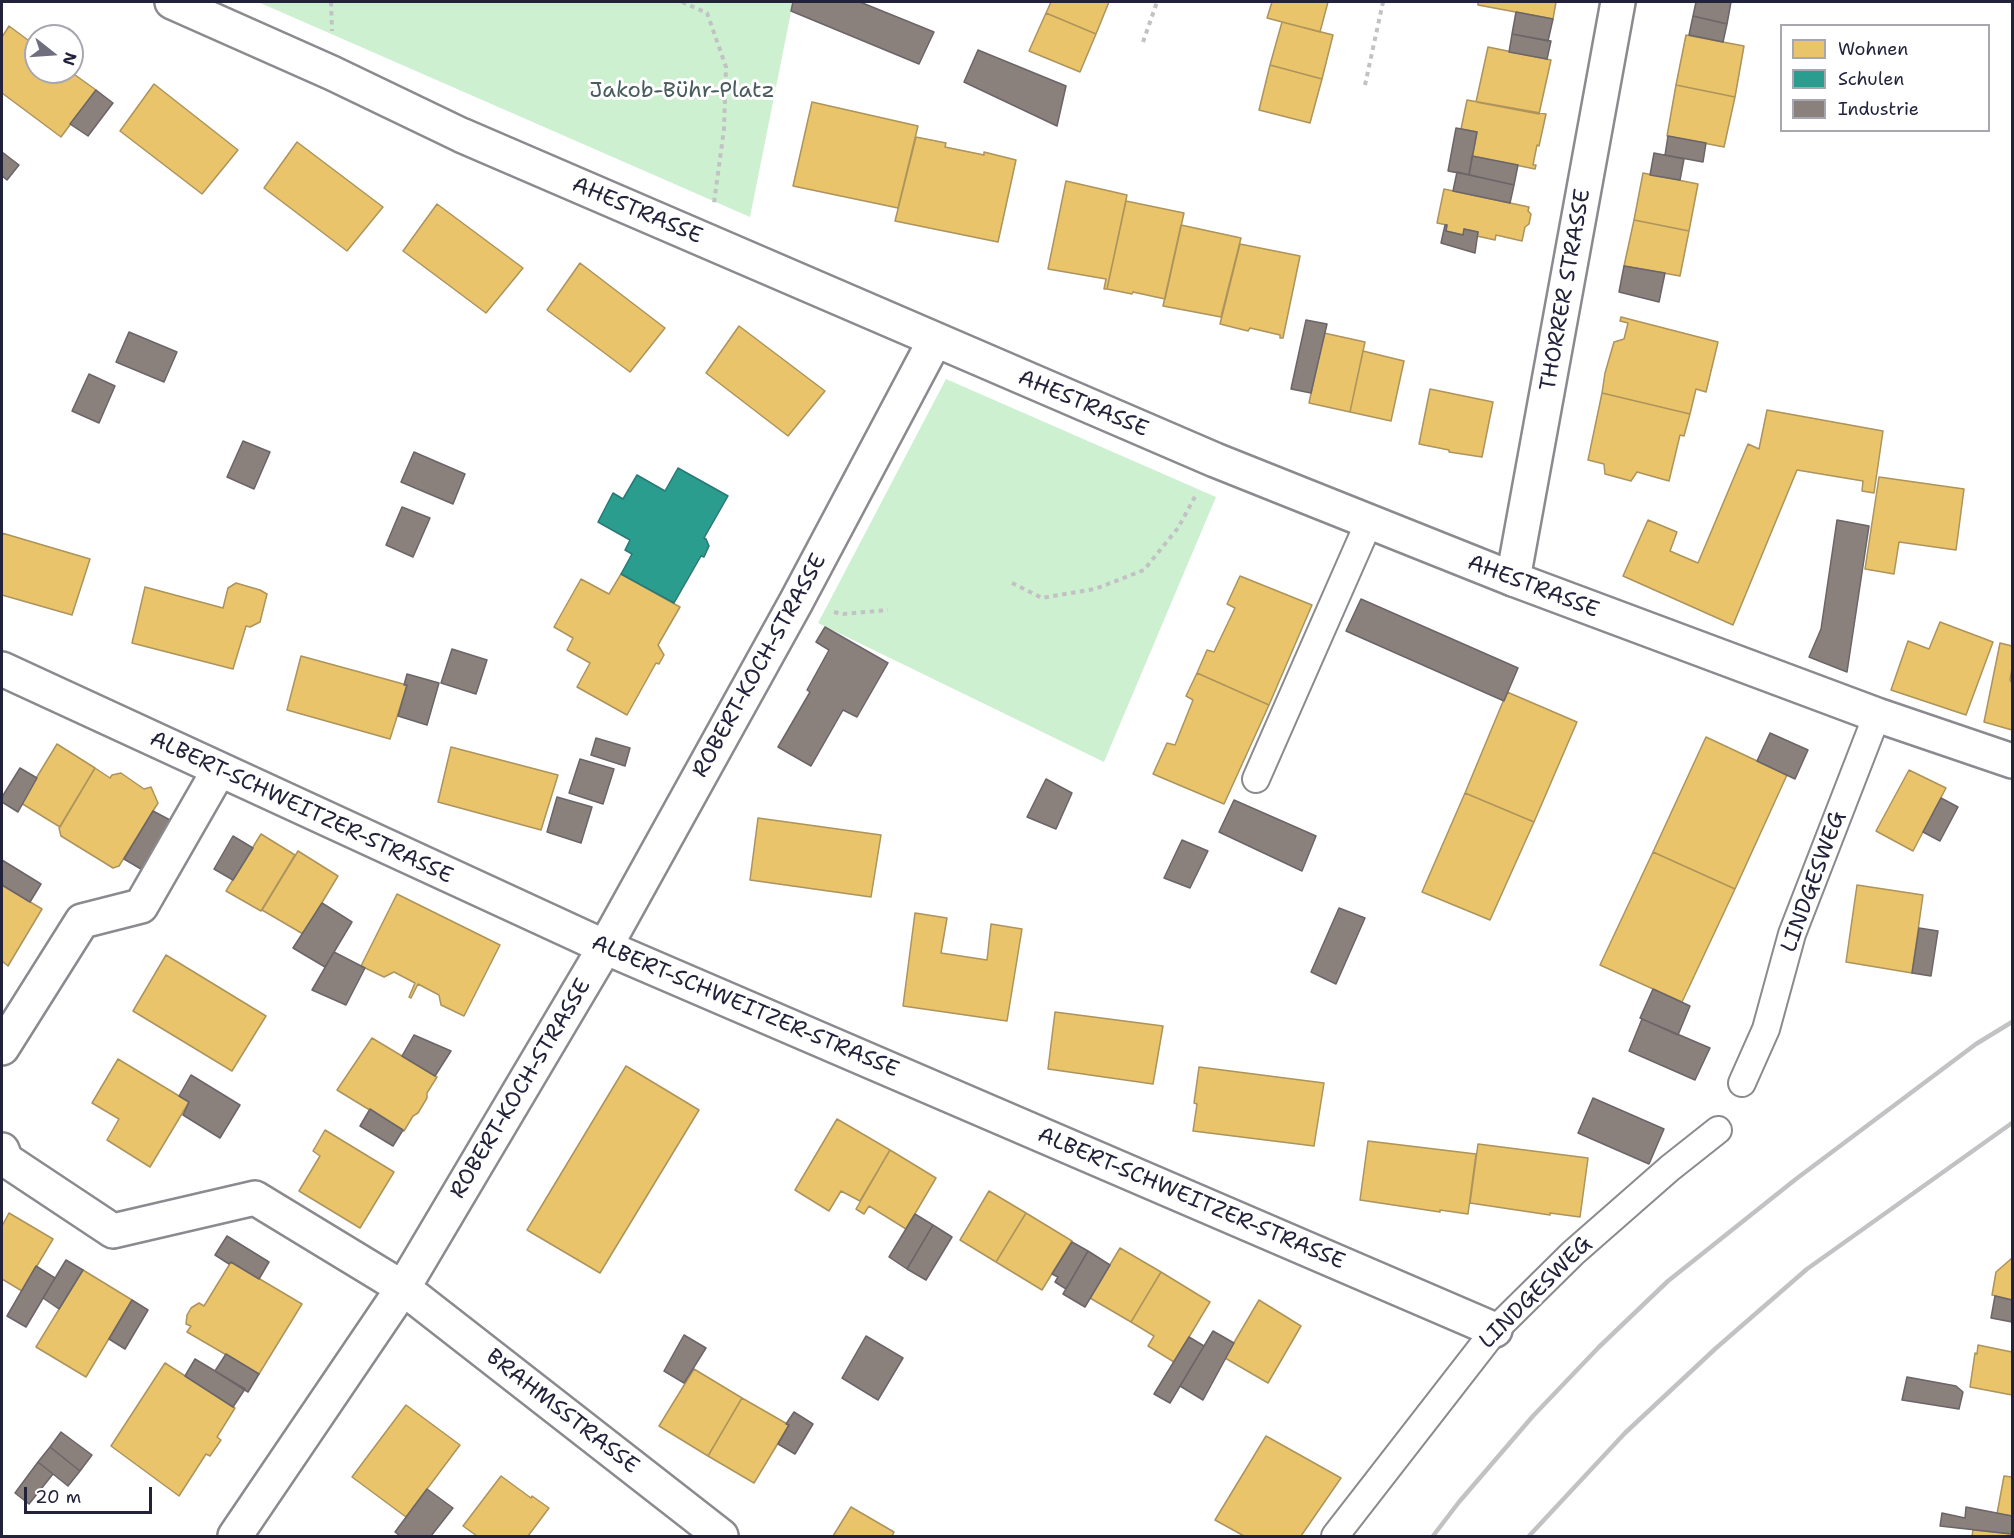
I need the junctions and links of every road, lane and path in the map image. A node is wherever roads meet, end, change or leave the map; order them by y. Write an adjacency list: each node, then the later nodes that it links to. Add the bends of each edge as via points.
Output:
1 (172, 2): 8 (street, AHESTRASSE, via 461,135)
2 (682, 2): 8 (path, via 707,13 726,67 724,129)
3 (1157, 2): 6 (path)
4 (1383, 2): 7 (path)
5 (1618, 2): 12 (street, THORRER STRASSE)
6 (1143, 42)
7 (1365, 85)
8 (709, 242): 9 (street, AHESTRASSE)
9 (936, 340): 10 (street, AHESTRASSE); 14 (street, ROBERT-KOCH-STRASSE)
10 (1215, 460): 11 (street, AHESTRASSE); 13 (path, via 1178,528 1144,570 1095,589 1042,598)
11 (1368, 522): 12 (street, AHESTRASSE); 20 (lane)
12 (1513, 579): 17 (street, AHESTRASSE)
13 (1012, 583)
14 (796, 602): 15 (path, via 843,614); 21 (street, ROBERT-KOCH-STRASSE)
15 (888, 610)
16 (2, 669): 19 (street, ALBERT-SCHWEITZER-STRASSE)
17 (1877, 715): 18 (street, AHESTRASSE); 23 (lane, LINDGESWEG, via 1792,933 1766,1029)
18 (2013, 761)
19 (219, 770): 21 (street, ALBERT-SCHWEITZER-STRASSE); 22 (street, via 141,906 82,921)
20 (1256, 779)
21 (605, 947): 26 (street, ROBERT-KOCH-STRASSE); 27 (street, ALBERT-SCHWEITZER-STRASSE)
22 (2, 1048)
23 (1742, 1083)
24 (1718, 1130): 27 (lane, LINDGESWEG, via 1573,1253)
25 (2, 1150): 26 (street, BRAHMSSTRASSE, via 6,1160 113,1231 255,1198)
26 (403, 1288): 28 (street, ROBERT-KOCH-STRASSE); 29 (street, BRAHMSSTRASSE)
27 (1495, 1330): 30 (lane, LINDGESWEG)
28 (235, 1536)
29 (721, 1536)
30 (1335, 1536)

